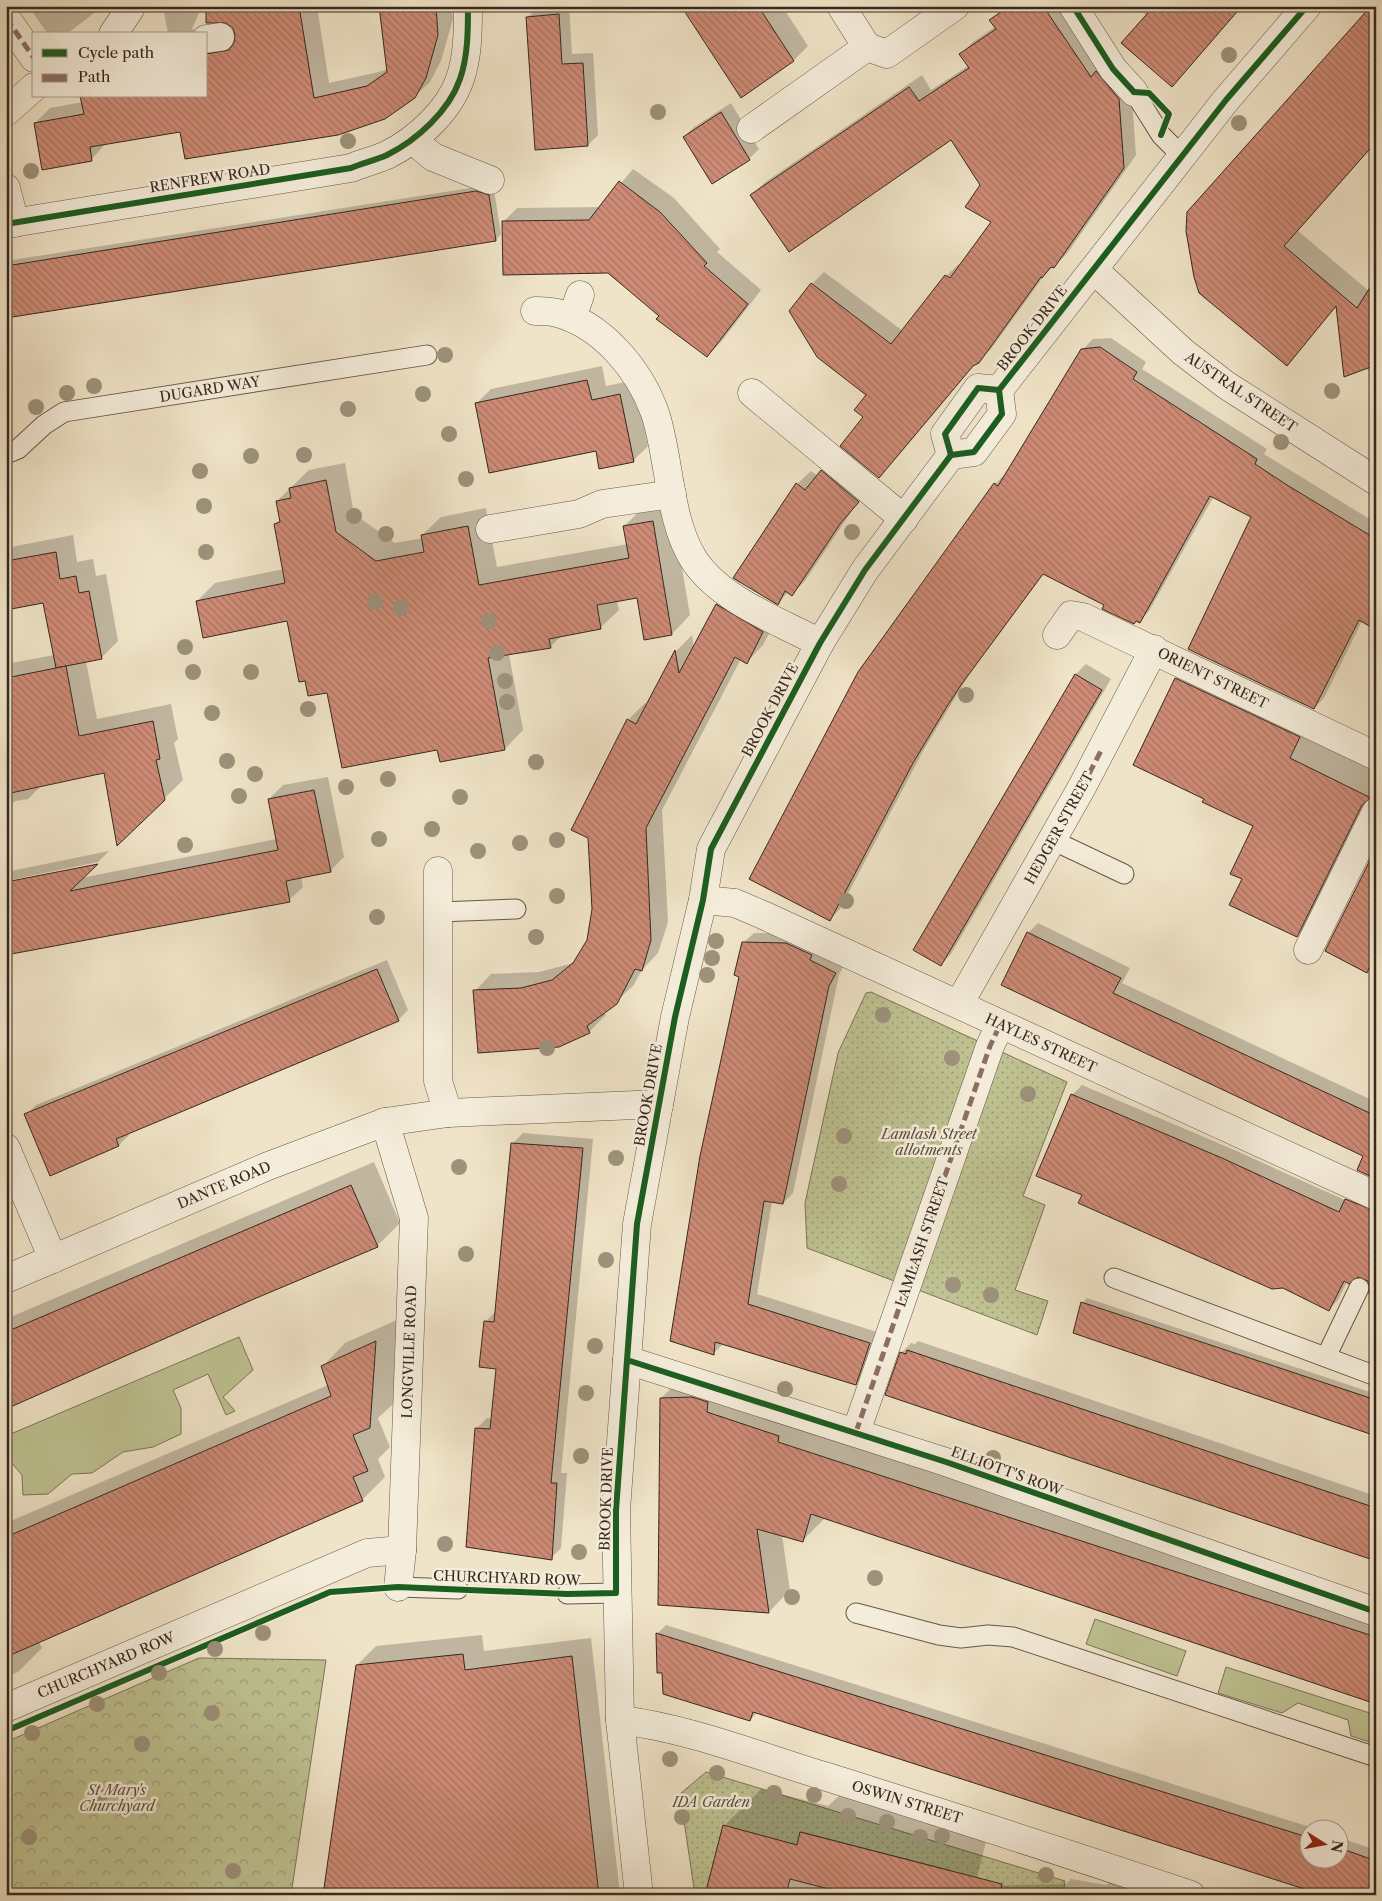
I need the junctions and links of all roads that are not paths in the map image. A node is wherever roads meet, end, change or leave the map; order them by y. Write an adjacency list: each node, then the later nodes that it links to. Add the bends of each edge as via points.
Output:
1 (129, 6): 8 (street)
2 (468, 6): 15 (street, RENFREW ROAD, via 460,79 448,101)
3 (841, 6): 9 (street)
4 (955, 6): 9 (street, via 887,54)
5 (1073, 6): 12 (street, via 1113,69)
6 (1308, 6): 16 (street, BROOK DRIVE)
7 (6, 18): 10 (street)
8 (114, 32)
9 (867, 47): 14 (street)
10 (32, 55)
11 (32, 90): 13 (street)
12 (1134, 92): 16 (lane, via 1161,135)
13 (6, 112)
14 (752, 129)
15 (413, 140): 17 (street, via 433,157); 19 (street, RENFREW ROAD, via 386,155 351,168)
16 (1182, 156): 20 (street, BROOK DRIVE)
17 (490, 180)
18 (6, 188): 19 (street)
19 (11, 224)
20 (1094, 270): 25 (street, AUSTRAL STREET, via 1183,352 1226,384); 27 (street, BROOK DRIVE, via 999,390 978,388 945,434 951,454)
21 (535, 311): 26 (street, via 556,312 576,307 622,357 655,414)
22 (427, 355): 24 (lane, DUGARD WAY, via 64,412 18,449)
23 (752, 393): 27 (street)
24 (6, 454)
25 (1376, 481)
26 (672, 494): 28 (street, via 602,504 579,514); 30 (street, via 687,547 717,586)
27 (904, 519): 30 (street, BROOK DRIVE, via 865,570)
28 (490, 529)
29 (1057, 635): 31 (street, ORIENT STREET, via 1071,615 1083,617)
30 (820, 643): 37 (street, BROOK DRIVE, via 711,849)
31 (1154, 649): 32 (street, ORIENT STREET); 34 (street, HEDGER STREET)
32 (1376, 756)
33 (1376, 812): 40 (street)
34 (1052, 840): 36 (lane); 41 (street, HEDGER STREET)
35 (438, 871): 39 (street)
36 (1124, 874)
37 (703, 900): 41 (street, HAYLES STREET, via 735,903); 43 (street, BROOK DRIVE, via 675,1017)
38 (516, 909): 39 (lane)
39 (439, 912): 44 (street, via 438,1081)
40 (1308, 950)
41 (959, 1004): 42 (street, HAYLES STREET)
42 (1000, 1025): 47 (street, HAYLES STREET); 55 (street, LAMLASH STREET)
43 (659, 1104): 44 (street, DANTE ROAD); 53 (street, BROOK DRIVE, via 637,1224)
44 (448, 1113): 45 (street, DANTE ROAD)
45 (385, 1122): 48 (street, DANTE ROAD, via 268,1166); 56 (street, LONGVILLE ROAD, via 414,1218)
46 (6, 1148): 48 (street)
47 (1376, 1196)
48 (53, 1259): 50 (street, DANTE ROAD)
49 (1114, 1278): 52 (lane)
50 (6, 1279)
51 (1359, 1288): 52 (lane)
52 (1326, 1357): 54 (lane)
53 (627, 1360): 55 (street, ELLIOTT'S ROW); 59 (street, BROOK DRIVE, via 616,1510)
54 (1376, 1376)
55 (856, 1432): 61 (street, ELLIOTT'S ROW)
56 (402, 1550): 57 (street, LONGVILLE ROAD); 63 (street, CHURCHYARD ROW, via 367,1553)
57 (398, 1587): 58 (lane, CHURCHYARD ROW)
58 (458, 1589)
59 (616, 1593): 60 (lane, CHURCHYARD ROW); 64 (street, BROOK DRIVE)
60 (567, 1594)
61 (1376, 1612)
62 (856, 1613): 65 (lane, via 939,1636 1013,1637)
63 (6, 1708)
64 (620, 1720): 66 (street, BROOK DRIVE); 67 (street, OSWIN STREET, via 650,1724 759,1756 988,1827)
65 (1376, 1757)
66 (639, 1895)
67 (1191, 1895)

